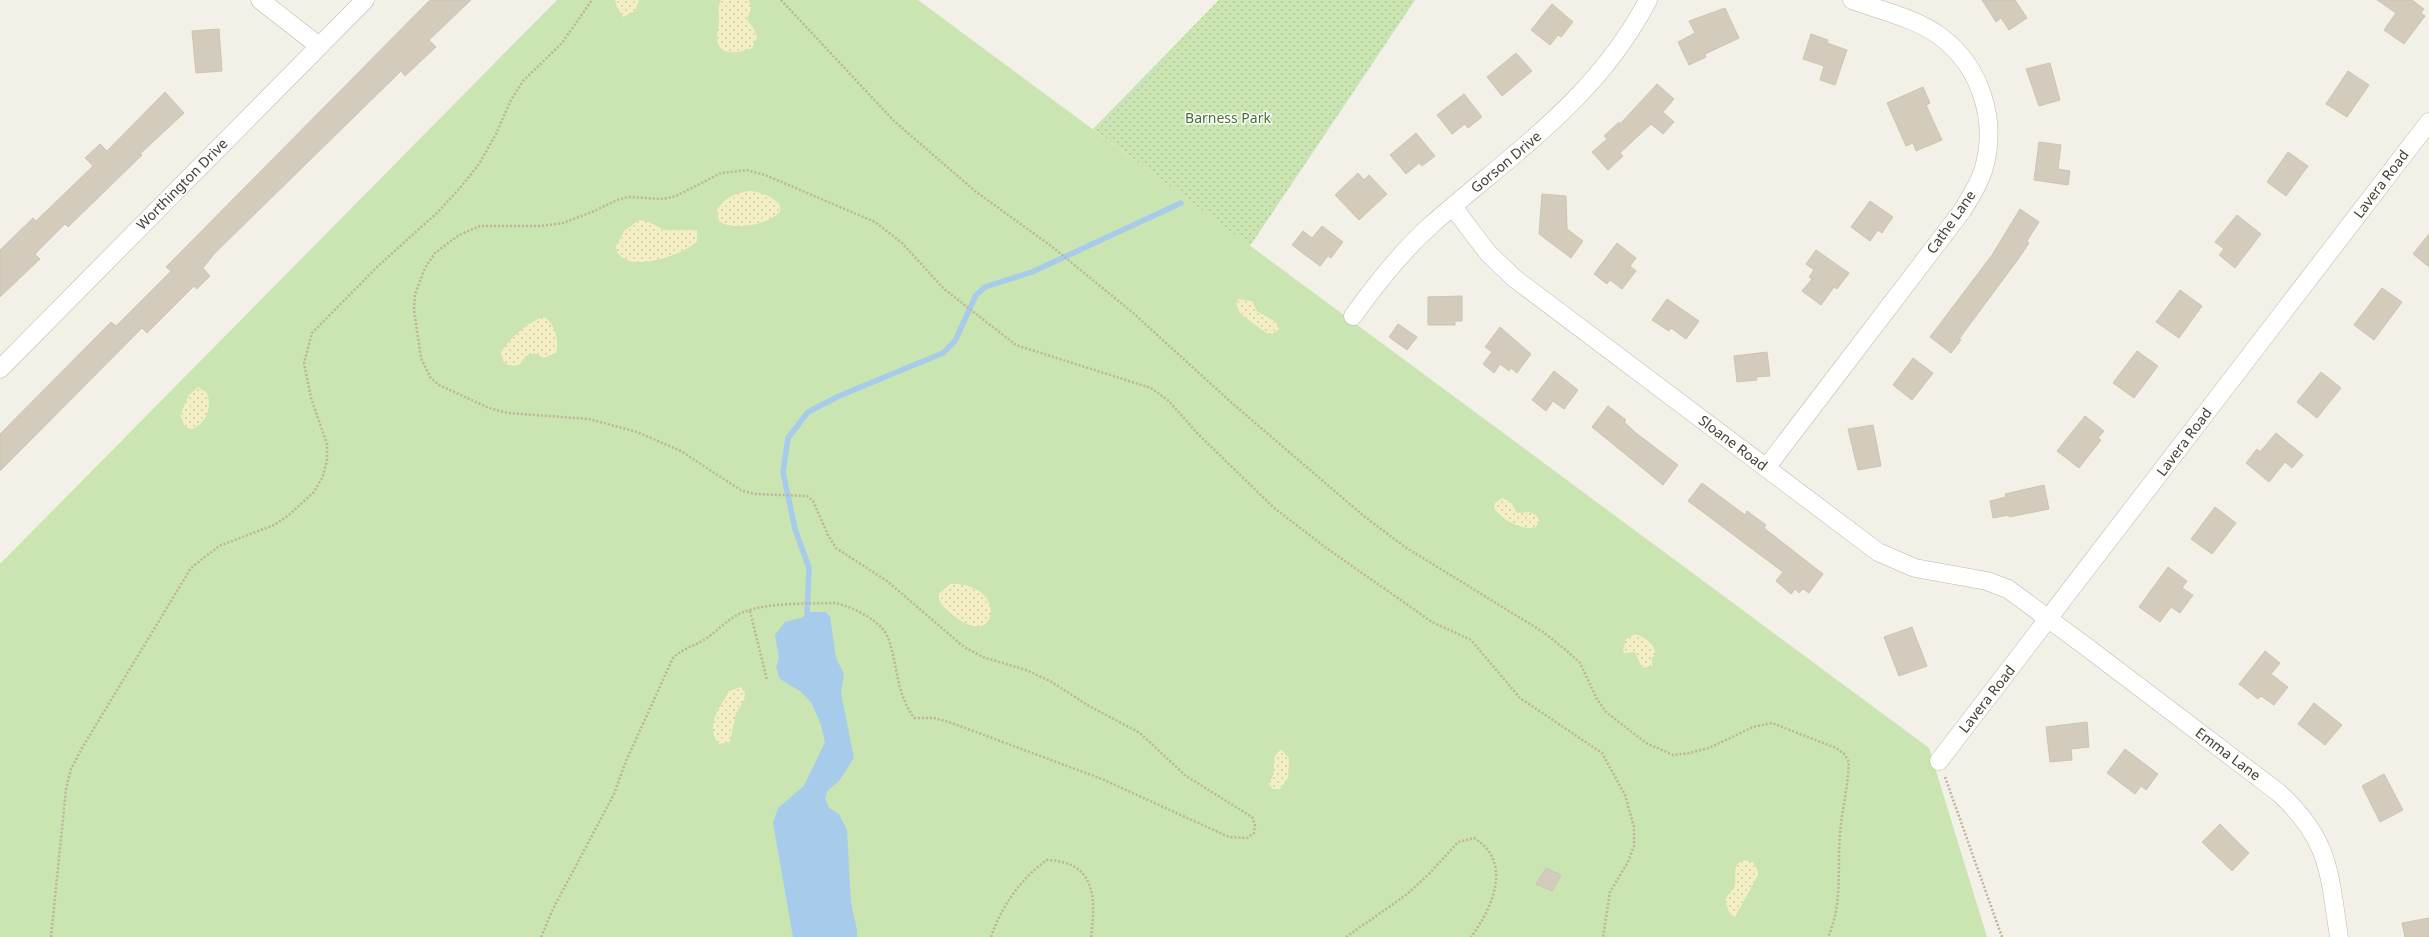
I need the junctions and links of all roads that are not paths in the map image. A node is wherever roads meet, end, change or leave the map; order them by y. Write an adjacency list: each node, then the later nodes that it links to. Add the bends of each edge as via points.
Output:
1 (260, 0): 5 (street)
2 (365, 0): 5 (street, Worthington Drive)
3 (1648, 0): 7 (street, Gorson Drive, via 1624,41 1581,95 1559,117)
4 (1852, 0): 10 (street, Cathe Lane, via 1920,24 1954,48 1970,68 1981,89 1989,131 1987,152 1975,190 1962,211)
5 (319, 46): 9 (street, Worthington Drive)
6 (2429, 122): 11 (street, Lavera Road)
7 (1453, 207): 8 (street, Gorson Drive, via 1393,263); 10 (street, Sloane Road, via 1488,252 1514,278)
8 (1353, 316)
9 (0, 369)
10 (1766, 468): 11 (street, Sloane Road, via 1878,552 1915,568 1987,581 2008,589)
11 (2049, 619): 12 (street, Lavera Road); 13 (street, Emma Lane, via 2279,793 2297,810 2309,824 2328,866)
12 (1939, 761)
13 (2339, 937)

